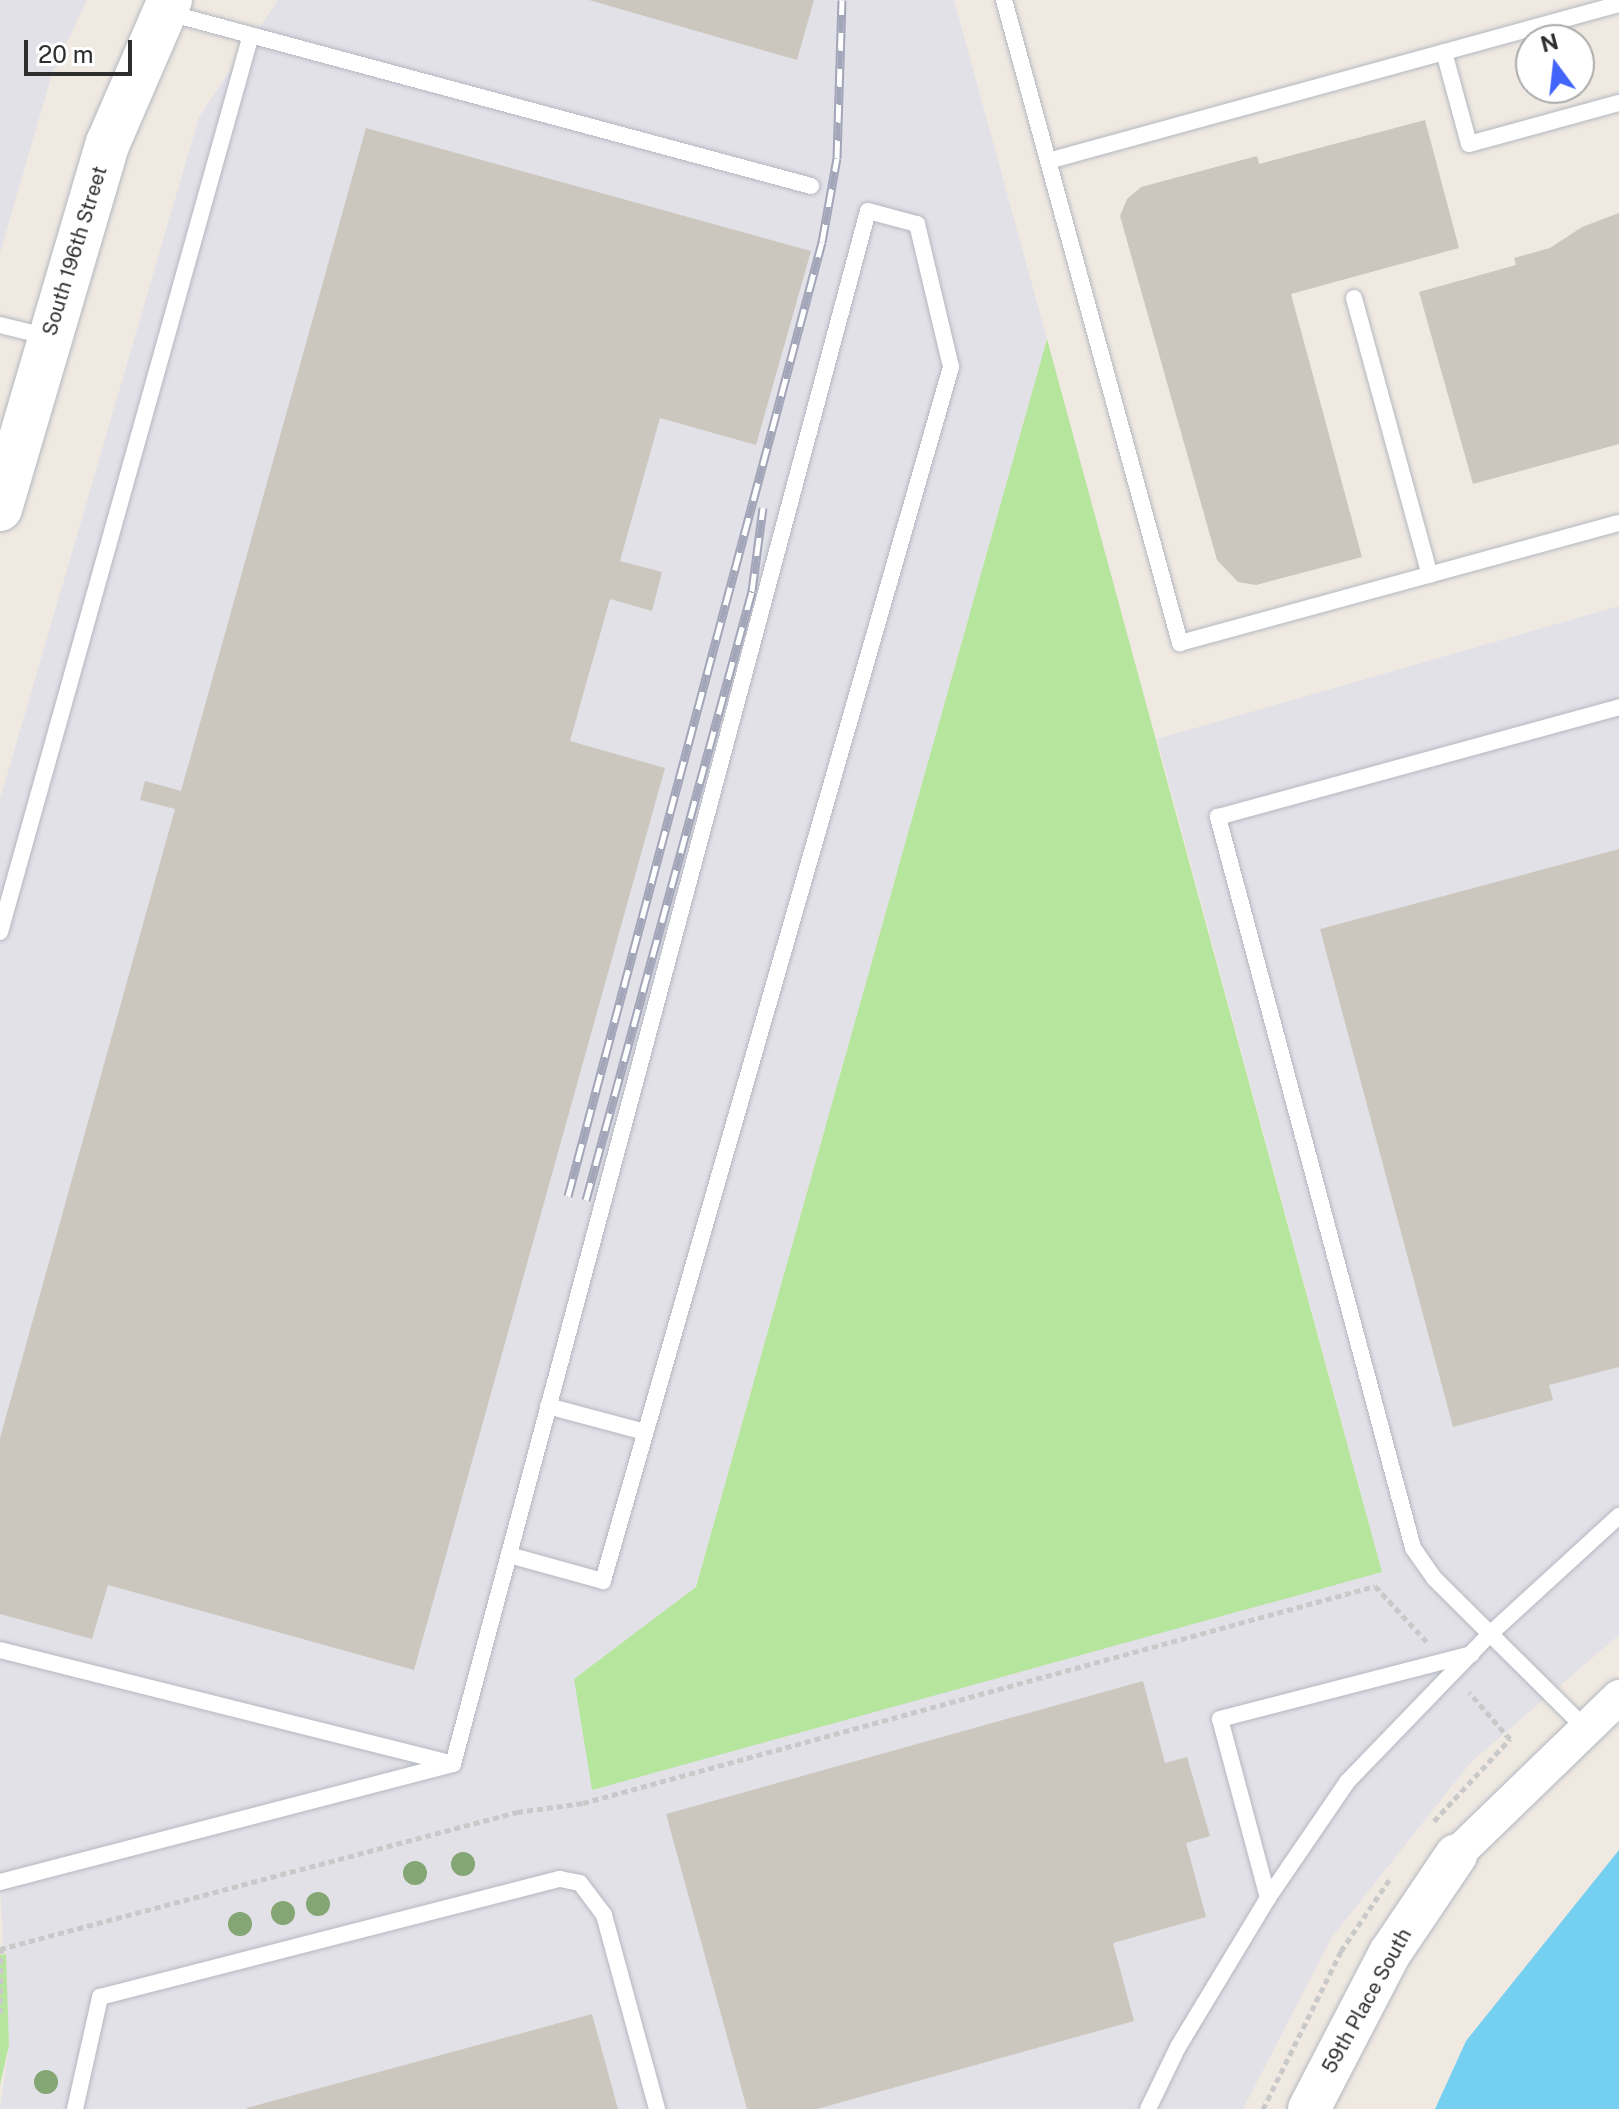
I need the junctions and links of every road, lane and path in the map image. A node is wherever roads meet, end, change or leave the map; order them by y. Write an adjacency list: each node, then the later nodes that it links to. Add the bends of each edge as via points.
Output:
1 (1007, 1): 7 (lane)
2 (1619, 4): 5 (lane)
3 (167, 6): 4 (lane); 11 (main road, South 196th Street, via 108,143)
4 (251, 35): 8 (lane); 17 (lane)
5 (1444, 52): 6 (lane, via 1469,144); 7 (lane)
6 (1619, 103)
7 (1048, 161): 15 (lane, via 1180,643)
8 (811, 186)
9 (1354, 298): 15 (lane)
10 (0, 325): 11 (lane)
11 (48, 337): 12 (main road, South 196th Street)
12 (11, 430): 13 (main road, South 196th Street)
13 (0, 509)
14 (1619, 523): 15 (lane)
15 (1430, 575)
16 (1619, 707): 22 (lane, via 1218,817 1413,1548 1434,1578)
17 (0, 932)
18 (548, 1406): 19 (lane); 19 (lane, via 868,211 917,224 951,367); 21 (lane)
19 (645, 1432): 21 (lane, via 603,1581)
20 (1619, 1516): 22 (lane)
21 (509, 1555): 27 (lane)
22 (1490, 1634): 24 (lane, via 1472,1654); 26 (lane)
23 (0, 1650): 27 (lane)
24 (1450, 1666): 28 (path, via 1510,1739); 31 (lane, via 1347,1782); 31 (lane, via 1220,1719); 32 (path, via 1375,1586 583,1803 517,1812)
25 (1619, 1697): 26 (street)
26 (1586, 1729): 28 (street)
27 (453, 1764): 30 (lane)
28 (1441, 1844): 38 (street, 59th Place South)
29 (1392, 1876): 37 (path, via 1341,1951)
30 (0, 1882)
31 (1268, 1898): 36 (lane, via 1178,2047)
32 (1, 1949): 33 (path)
33 (0, 2013)
34 (75, 2109): 35 (lane, via 100,1997 560,1879 580,1883 604,1915)
35 (657, 2109)
36 (1148, 2109)
37 (1263, 2109)
38 (1309, 2109)

